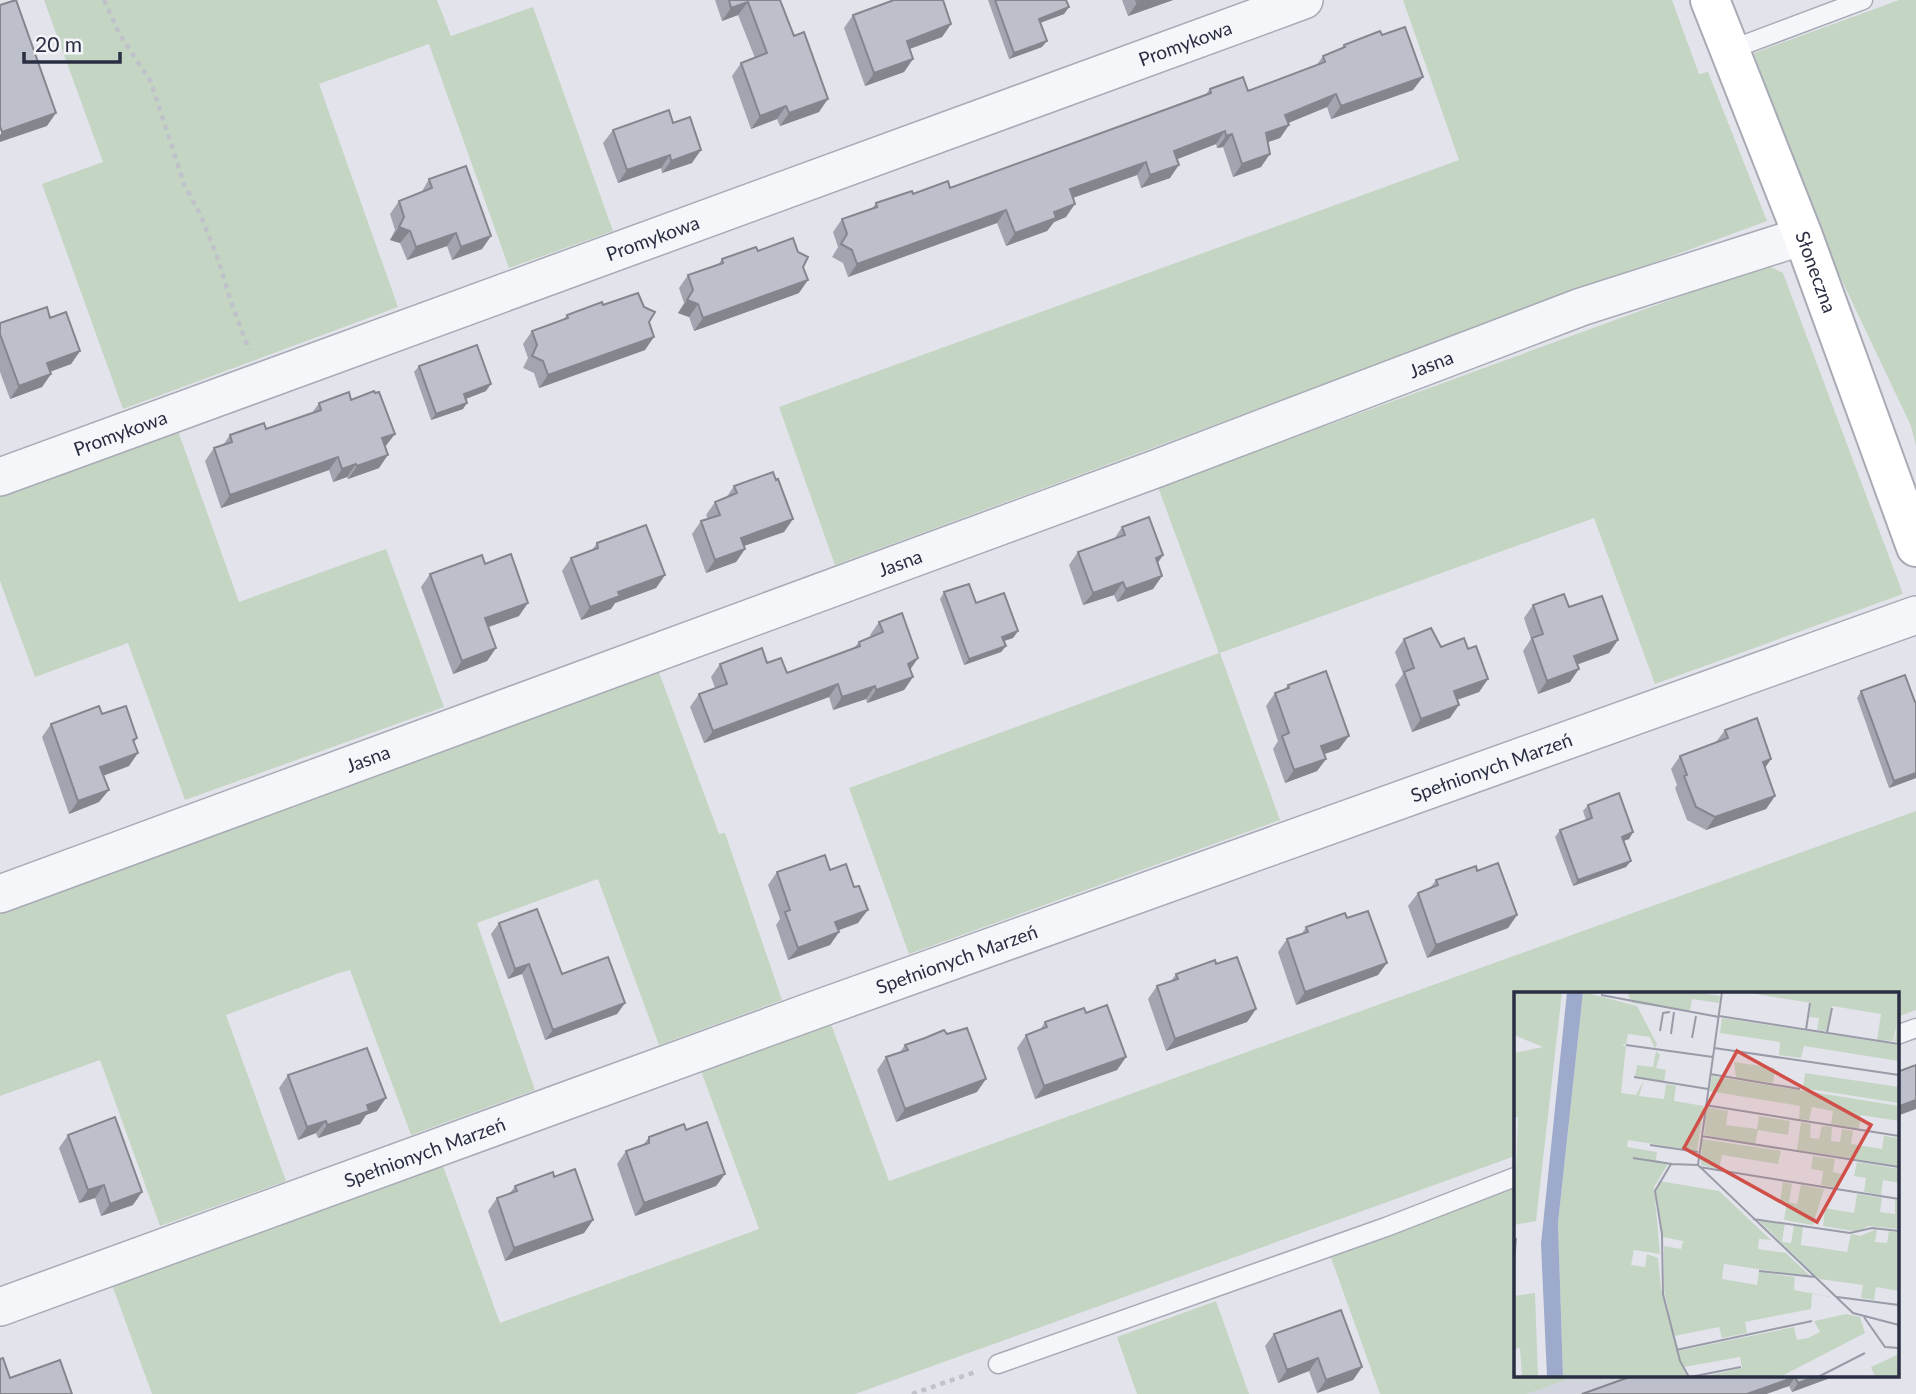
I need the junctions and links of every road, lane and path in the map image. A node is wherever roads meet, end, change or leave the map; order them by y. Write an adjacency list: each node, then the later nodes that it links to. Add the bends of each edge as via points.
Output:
1 (104, 0): 7 (path, via 151,82 184,184 218,258)
2 (1304, 0): 7 (street, Promykowa)
3 (1710, 0): 5 (street, Słoneczna)
4 (1863, 0): 5 (lane)
5 (1730, 50): 6 (street, Słoneczna)
6 (1802, 236): 9 (street, Słoneczna); 11 (street, Jasna, via 1581,307 1158,468)
7 (259, 382): 8 (street, Promykowa)
8 (0, 477)
9 (1916, 547)
10 (1916, 615): 15 (street, Spełnionych Marzeń)
11 (0, 894)
12 (1916, 1028): 13 (lane)
13 (1898, 1035)
14 (1514, 1177): 16 (lane)
15 (0, 1307)
16 (998, 1364): 17 (path)
17 (912, 1394)

